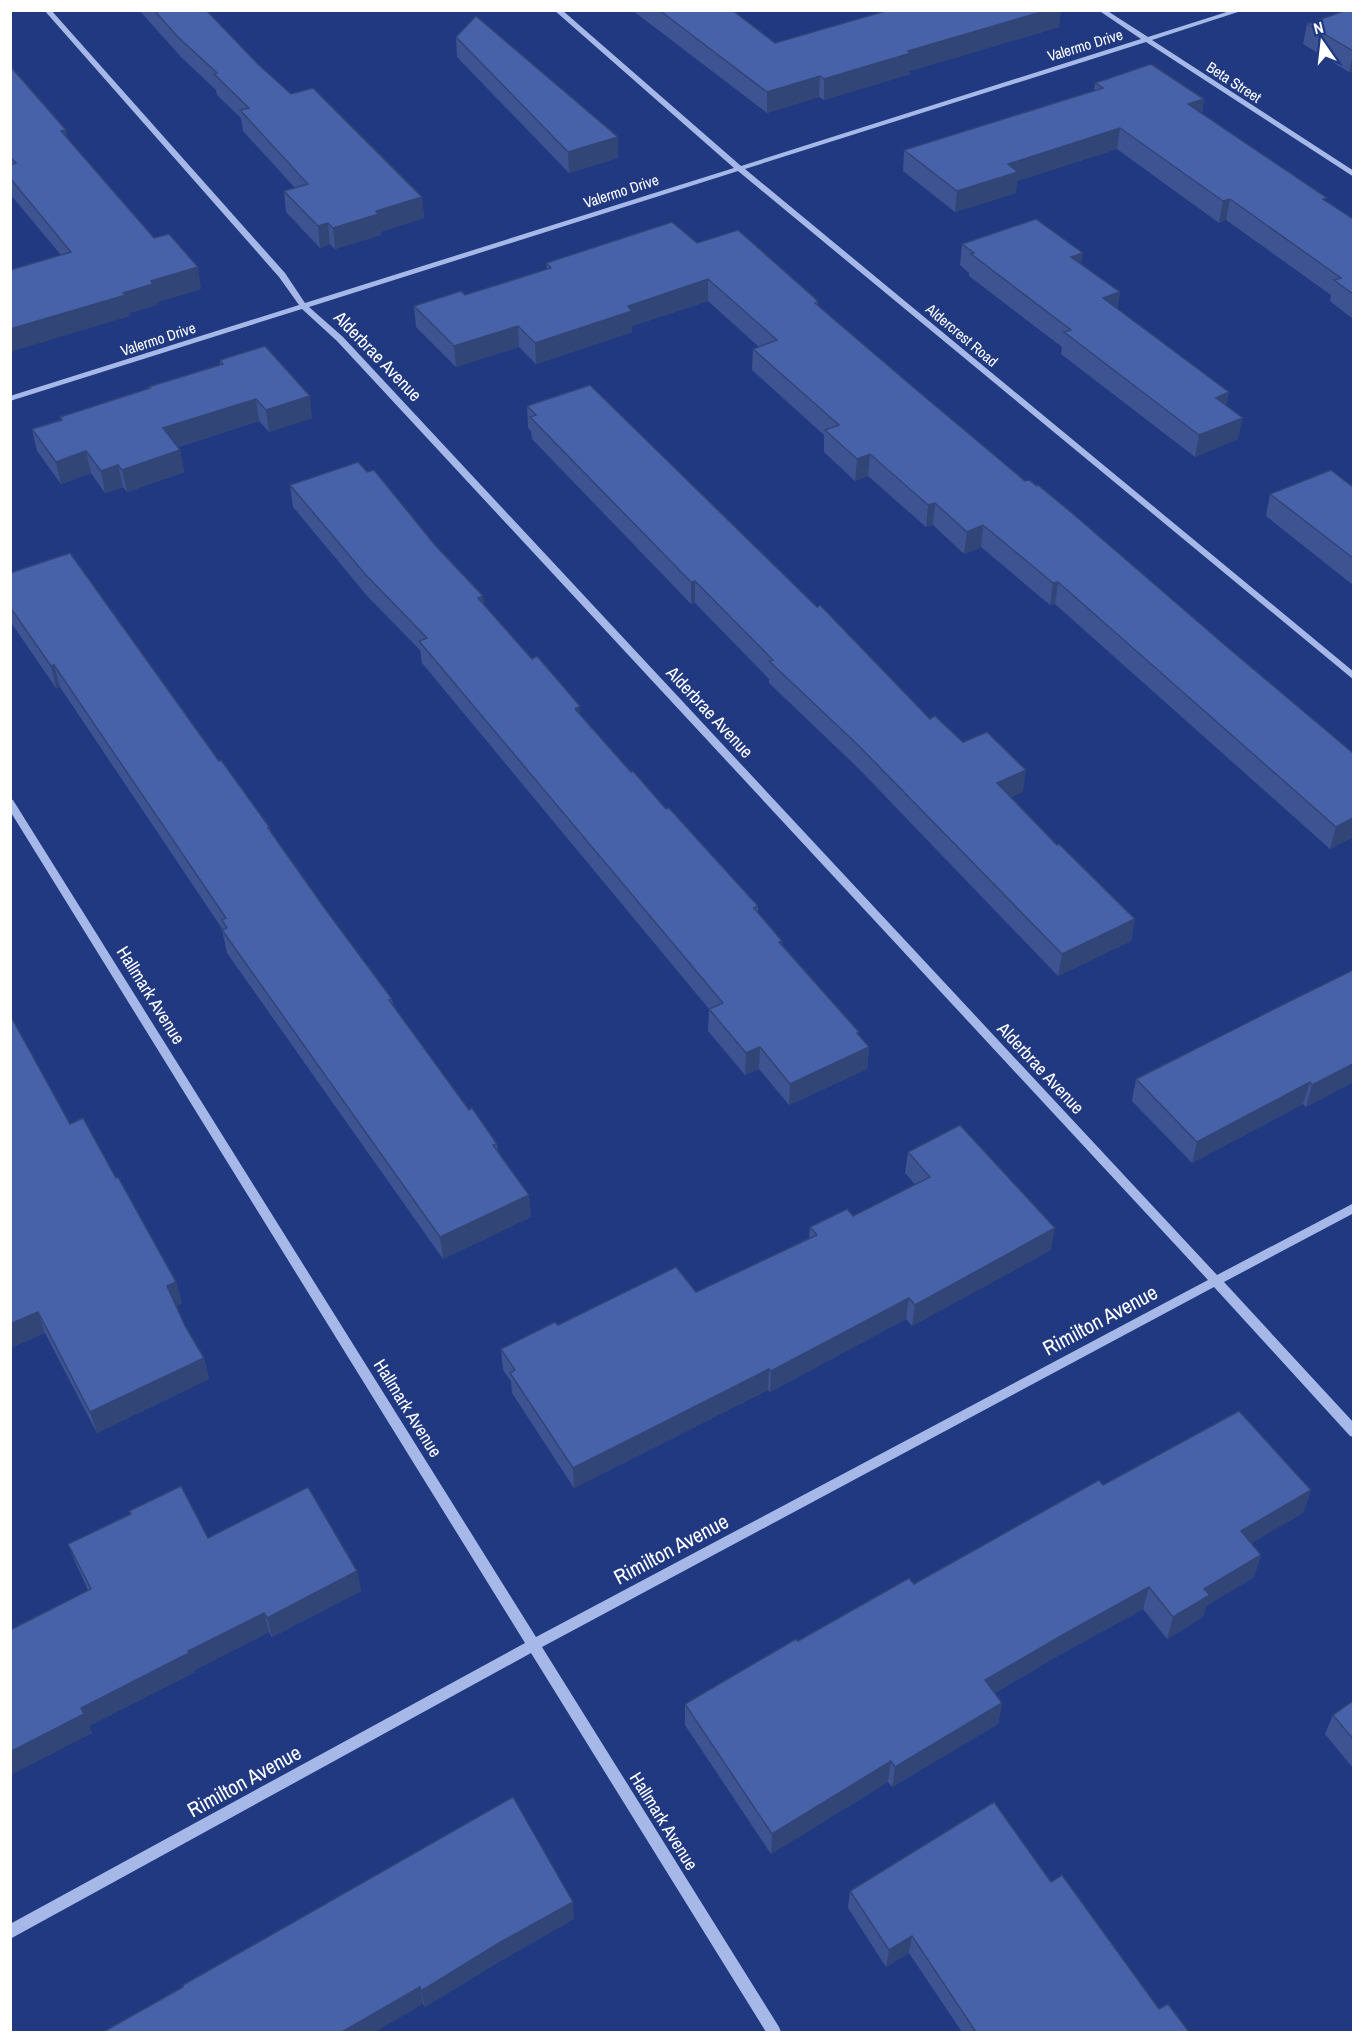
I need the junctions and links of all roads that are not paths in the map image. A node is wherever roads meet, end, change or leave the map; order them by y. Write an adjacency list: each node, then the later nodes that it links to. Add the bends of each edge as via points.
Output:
1 (47, 10): 8 (street, Alderbrae Avenue, via 282,275)
2 (557, 10): 6 (street, Aldercrest Road)
3 (1101, 10): 5 (street, Beta Street)
4 (1241, 10): 5 (street, Valermo Drive)
5 (1146, 40): 6 (street, Valermo Drive); 7 (street, Beta Street)
6 (739, 168): 8 (street, Valermo Drive); 10 (street, Aldercrest Road)
7 (1353, 175)
8 (304, 307): 9 (street, Valermo Drive); 13 (street, Alderbrae Avenue, via 340,339)
9 (10, 399)
10 (1353, 677)
11 (10, 802): 15 (street, Hallmark Avenue)
12 (1353, 1207): 13 (street, Rimilton Avenue)
13 (1216, 1281): 14 (street, Alderbrae Avenue); 15 (street, Rimilton Avenue)
14 (1353, 1432)
15 (534, 1645): 16 (street, Rimilton Avenue); 17 (street, Hallmark Avenue)
16 (10, 1932)
17 (774, 2032)

